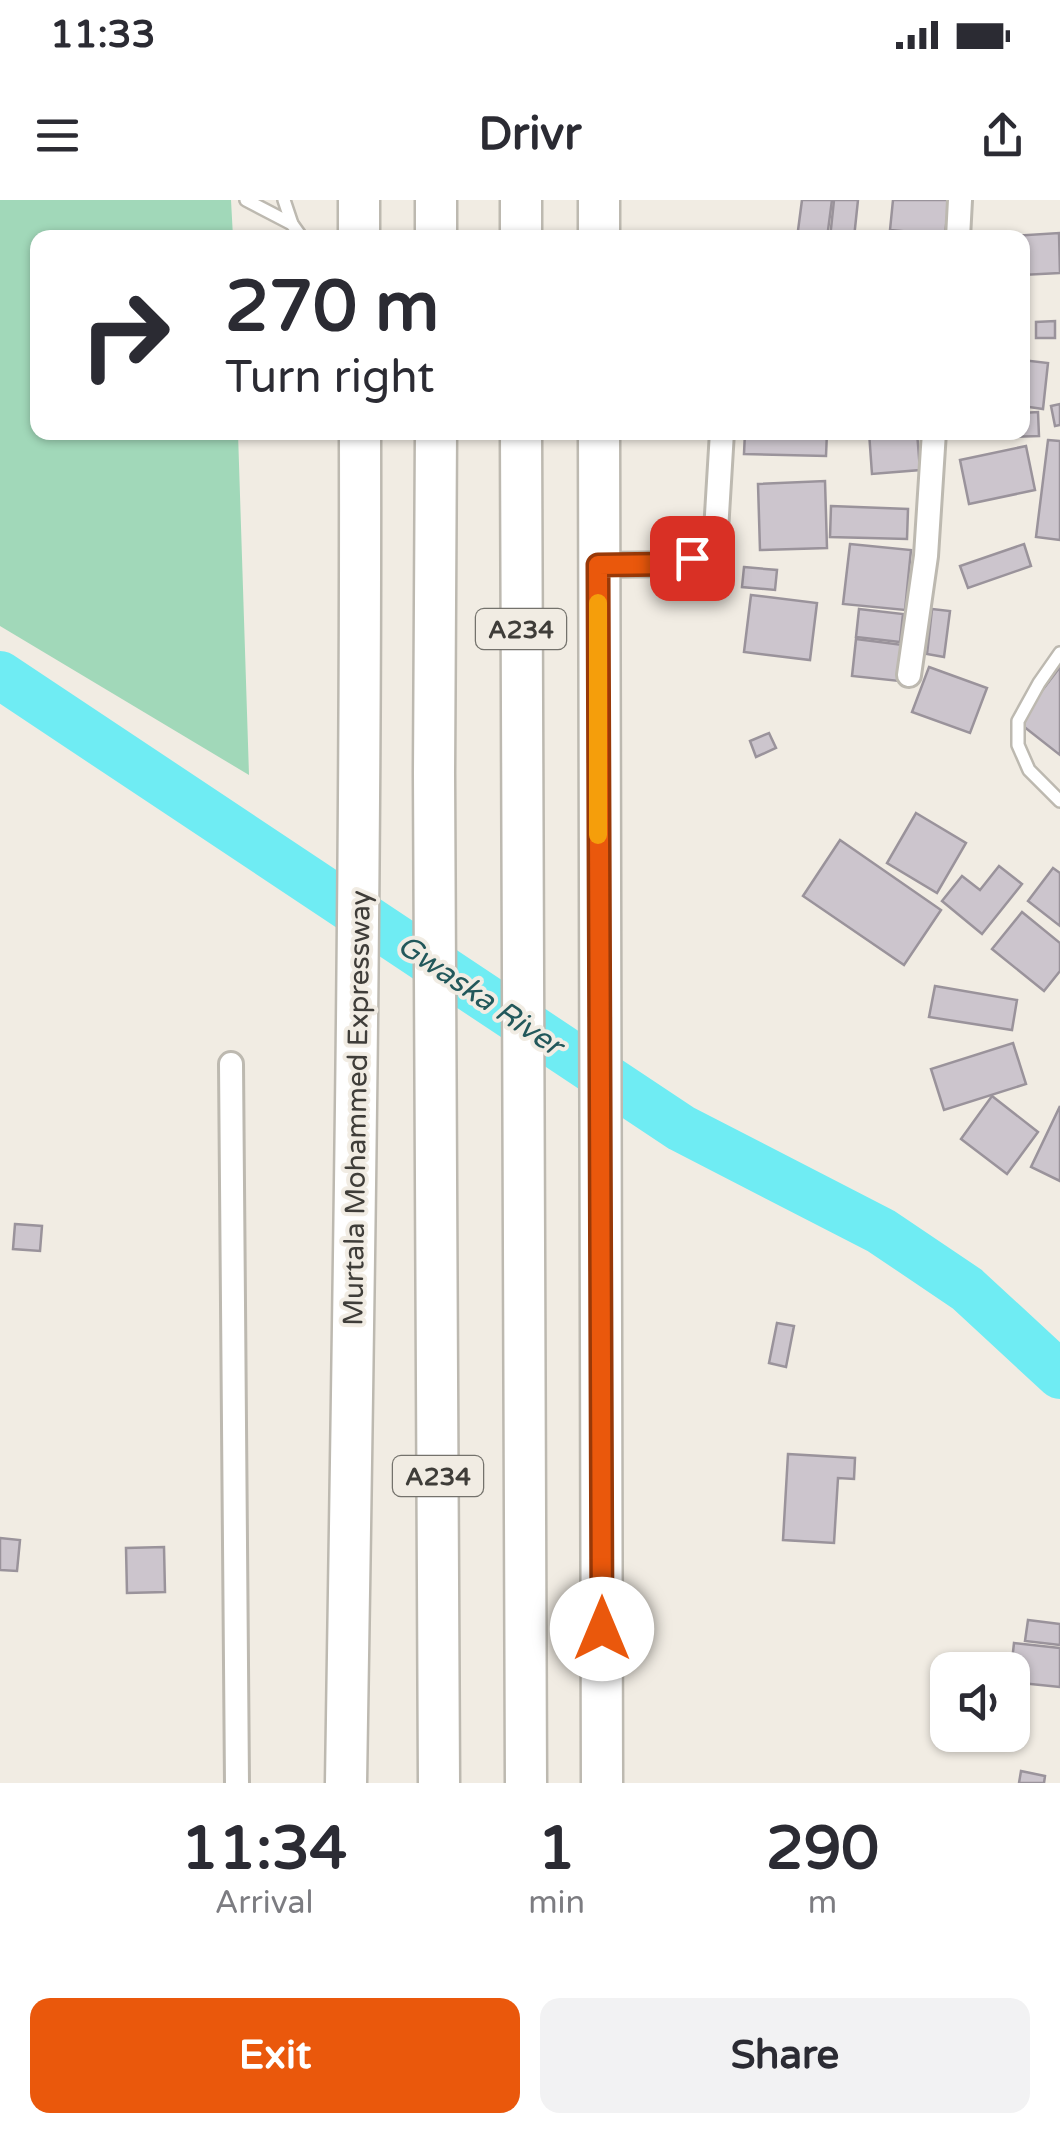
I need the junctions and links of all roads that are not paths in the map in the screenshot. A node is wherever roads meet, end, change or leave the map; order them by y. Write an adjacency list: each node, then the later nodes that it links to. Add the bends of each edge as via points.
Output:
1 (246, 200): 8 (lane)
2 (284, 200): 8 (lane)
3 (360, 200): 10 (highway)
4 (436, 200): 11 (highway)
5 (521, 200): 12 (highway)
6 (599, 200): 13 (highway)
7 (960, 200): 14 (street)
8 (292, 224): 9 (lane)
9 (296, 230)
10 (360, 230)
11 (436, 230)
12 (521, 230)
13 (599, 230)
14 (958, 230)
15 (360, 440): 27 (highway, Murtala Mohammed Expressway)
16 (436, 440): 28 (highway, A234)
17 (521, 440): 29 (highway, A234)
18 (598, 440): 21 (highway)
19 (722, 440): 21 (street, via 716,531 708,548 675,564)
20 (933, 440): 23 (street)
21 (598, 565): 30 (highway)
22 (1060, 653): 24 (lane, via 1018,721 1018,744 1029,770)
23 (909, 675)
24 (1060, 802)
25 (231, 1064): 26 (street)
26 (238, 1783)
27 (346, 1783)
28 (439, 1783)
29 (526, 1783)
30 (602, 1783)

